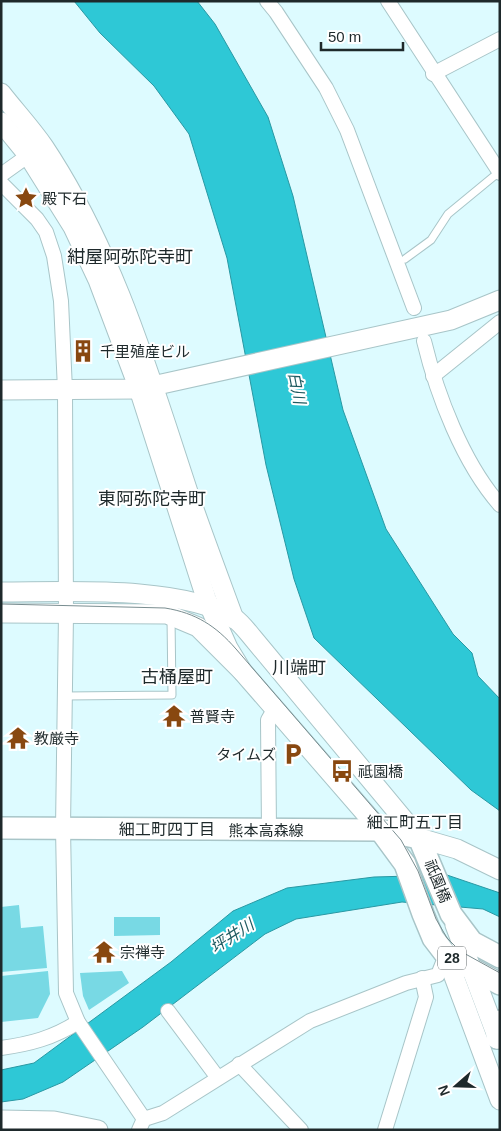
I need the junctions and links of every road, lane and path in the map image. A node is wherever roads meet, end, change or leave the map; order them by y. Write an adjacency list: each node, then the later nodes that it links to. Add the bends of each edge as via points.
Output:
1 (267, 1): 13 (street, via 326,88 347,130)
2 (388, 1): 4 (street)
3 (500, 39): 4 (street)
4 (433, 74): 8 (street)
5 (1, 93): 7 (street)
6 (1, 122): 7 (street)
7 (36, 150): 9 (street); 17 (street, via 86,220 108,267)
8 (499, 172): 11 (lane, via 448,214 431,240)
9 (1, 175)
10 (1, 183): 19 (street, via 37,219 51,244 61,301)
11 (404, 258)
12 (500, 300): 17 (street, via 451,320)
13 (414, 308)
14 (500, 322): 16 (street)
15 (424, 341): 16 (street)
16 (432, 376): 20 (street, via 460,440)
17 (147, 388): 19 (street); 21 (street); 29 (street)
18 (1, 390): 19 (street)
19 (65, 390): 23 (street)
20 (500, 505)
21 (198, 572): 24 (street, via 191,588); 25 (street)
22 (1, 592): 23 (street)
23 (65, 592): 24 (street); 27 (street)
24 (170, 596): 25 (street)
25 (211, 609): 29 (street); 30 (street)
26 (1, 613): 27 (street)
27 (66, 614): 28 (street); 31 (street)
28 (171, 616): 30 (street, via 198,627); 31 (lane, via 172,695)
29 (234, 618): 37 (street)
30 (242, 671): 32 (street)
31 (64, 696): 34 (street)
32 (275, 708): 35 (street, via 268,720); 36 (street)
33 (1, 828): 34 (main road, 熊本高森線)
34 (63, 828): 35 (main road, 熊本高森線); 48 (street, via 66,993)
35 (269, 830): 36 (main road, 熊本高森線)
36 (380, 830): 37 (main road, 熊本高森線); 40 (main road, 祇園橋 / 28, via 405,864 422,914 433,938)
37 (422, 845): 38 (street, via 457,849); 39 (main road, 祇園橋 / 28)
38 (500, 870)
39 (450, 912): 41 (main road, 28, via 472,942); 42 (street)
40 (446, 955): 42 (main road, 28); 43 (street, via 438,974); 53 (street)
41 (500, 957)
42 (471, 968): 45 (main road, 28); 49 (street)
43 (422, 978): 44 (street); 47 (street, via 426,997)
44 (406, 983): 47 (street, via 421,996); 51 (street, via 310,1021)
45 (500, 984)
46 (168, 1011): 52 (street)
47 (422, 1011): 58 (street)
48 (78, 1022): 50 (street, via 60,1034 37,1042); 55 (street)
49 (499, 1034)
50 (1, 1048)
51 (239, 1064): 52 (street); 57 (street)
52 (218, 1078): 55 (street)
53 (500, 1100)
54 (1, 1120): 56 (street, via 54,1121)
55 (142, 1124)
56 (98, 1130)
57 (301, 1130)
58 (385, 1130)

